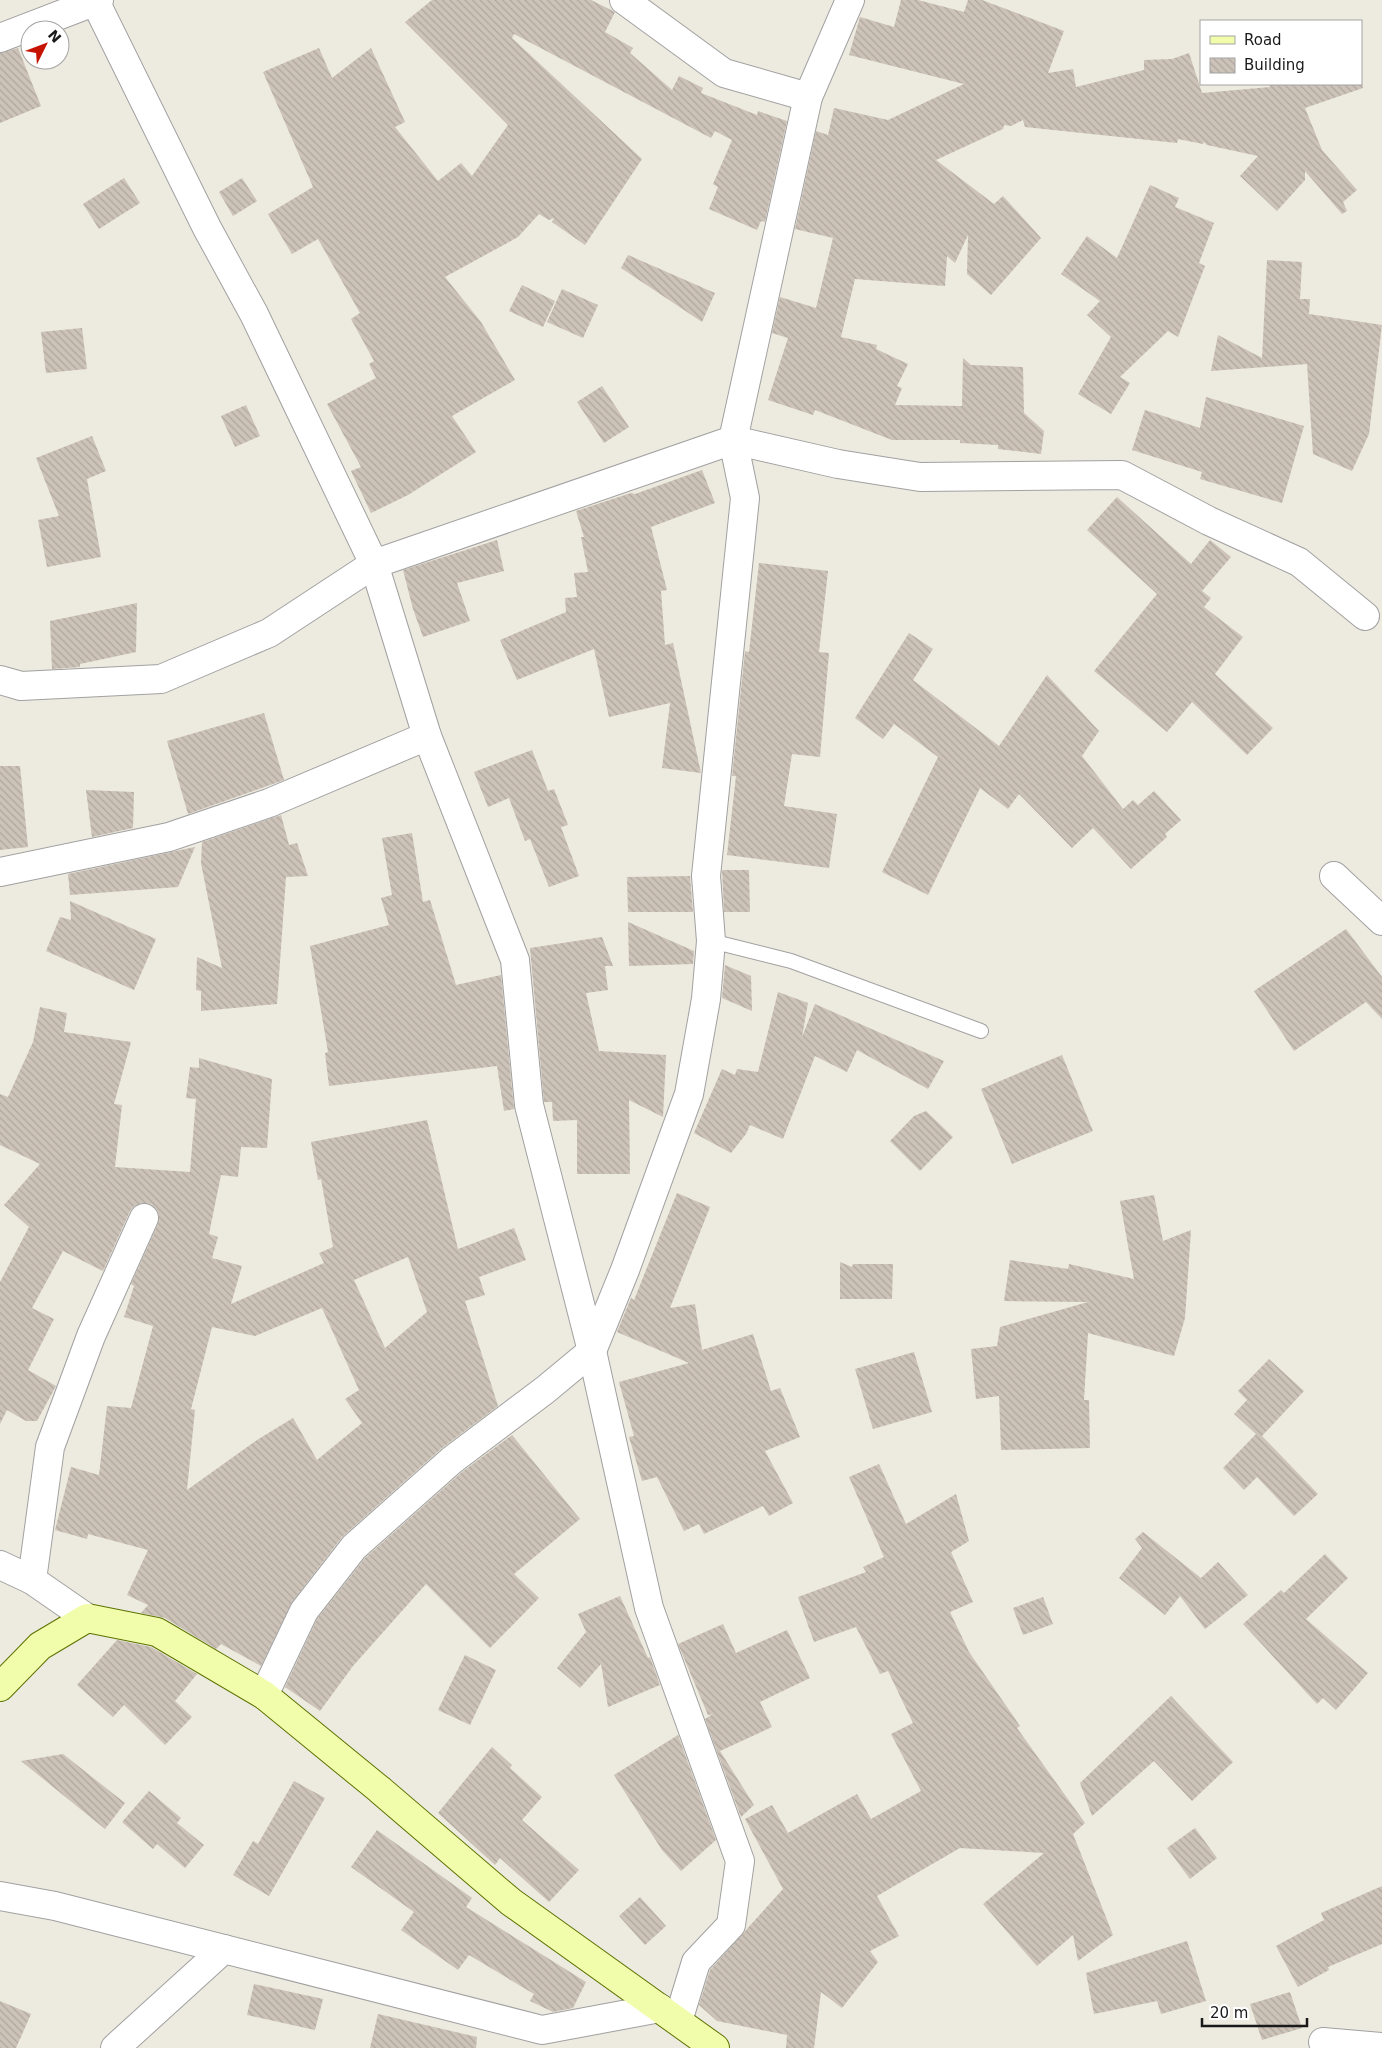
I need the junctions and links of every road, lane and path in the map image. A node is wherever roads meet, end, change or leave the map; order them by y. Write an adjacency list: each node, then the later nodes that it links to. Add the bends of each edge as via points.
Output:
1 (624, 0): 5 (street, via 724,73)
2 (850, 0): 5 (street)
3 (97, 1): 4 (street); 7 (street, via 207,228 254,314)
4 (0, 38)
5 (808, 97): 6 (street)
6 (733, 440): 7 (street); 8 (street, via 838,464 920,477 1122,475 1299,562); 14 (street, via 744,498 706,876)
7 (374, 564): 9 (street, via 269,633 161,679 21,686); 10 (street)
8 (1365, 616)
9 (0, 680)
10 (427, 736): 11 (street, via 268,803 169,837); 17 (street, via 515,960 529,1106)
11 (0, 872)
12 (1334, 876): 13 (street)
13 (1382, 922)
14 (711, 942): 15 (lane, via 791,961); 17 (street, via 706,999 689,1094)
15 (981, 1031)
16 (144, 1218): 19 (street, via 91,1336 50,1447)
17 (592, 1351): 22 (street, via 452,1460 354,1547 304,1611); 25 (street, via 649,1608 740,1860 731,1925 696,1962)
18 (0, 1565): 19 (street)
19 (32, 1580): 20 (street)
20 (87, 1618): 21 (street, via 40,1646); 22 (street, via 157,1632)
21 (0, 1687)
22 (264, 1696): 25 (street, via 511,1902)
23 (0, 1896): 24 (street, via 55,1906)
24 (224, 1949): 25 (street, via 542,2030); 28 (street)
25 (669, 2014): 29 (street)
26 (1323, 2042): 27 (street)
27 (1382, 2047)
28 (115, 2048)
29 (715, 2048)

